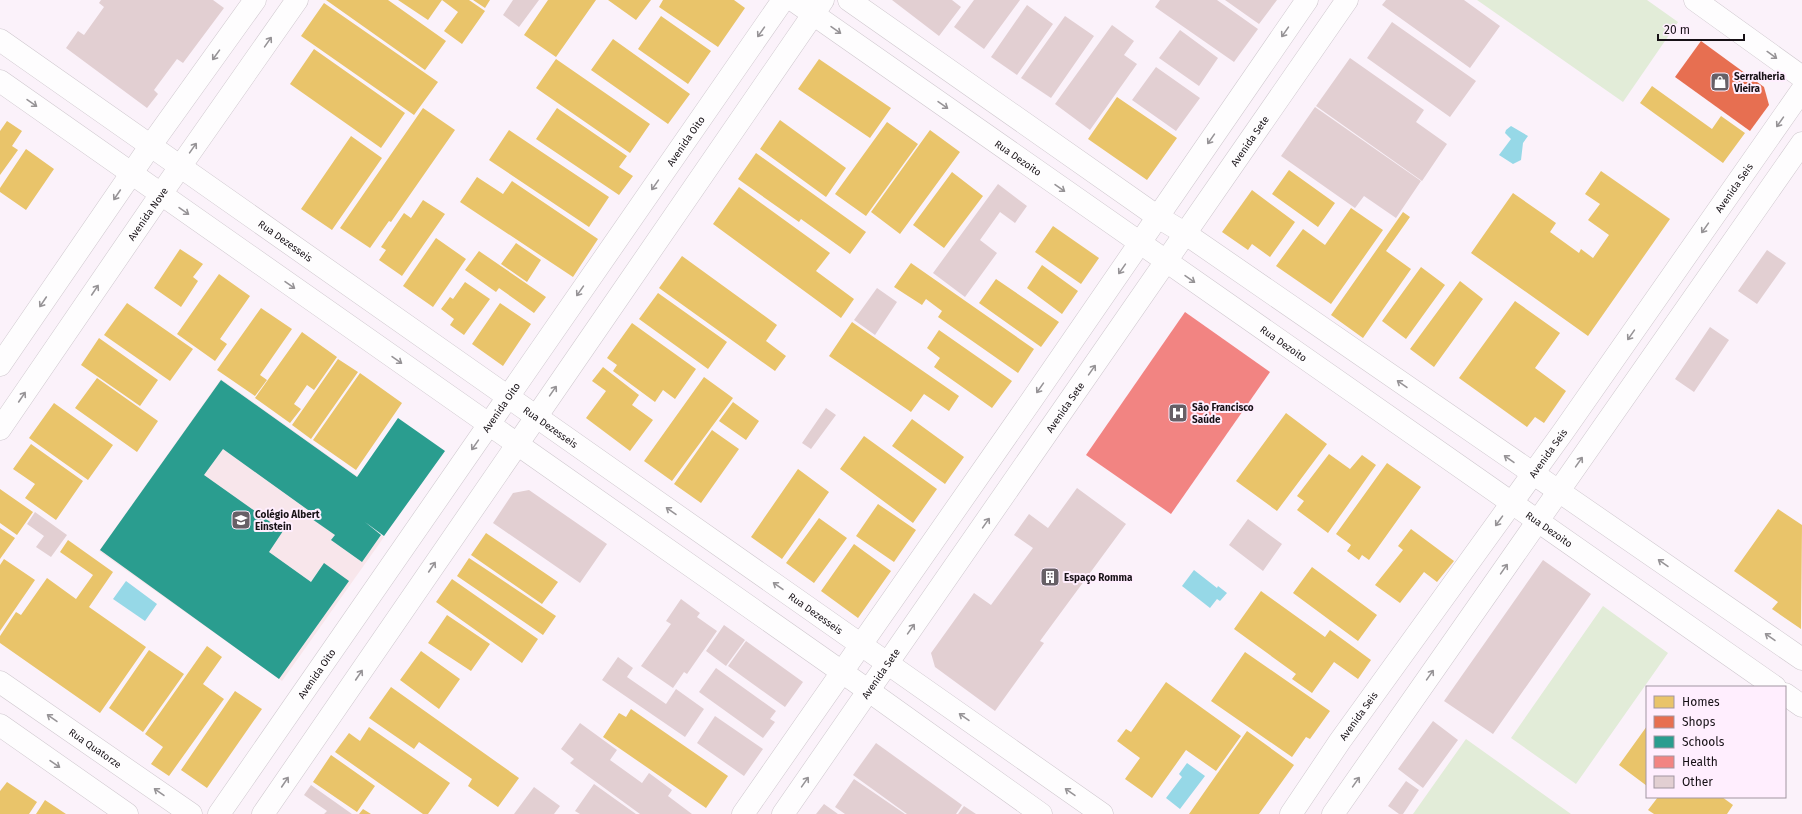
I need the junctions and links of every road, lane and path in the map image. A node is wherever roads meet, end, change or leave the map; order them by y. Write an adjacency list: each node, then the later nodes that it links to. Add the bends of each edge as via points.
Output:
1 (255, 0): 15 (street, one-way to 15)
2 (297, 0): 16 (street, Avenida Nove, one-way to 2)
3 (783, 0): 24 (street, Avenida Oito, one-way to 24)
4 (793, 0): 9 (street, Rua Dezoito)
5 (849, 0): 19 (street)
6 (1307, 0): 19 (street, one-way to 19)
7 (1347, 0): 20 (street, Avenida Sete)
8 (1695, 0): 11 (street, one-way to 11)
9 (818, 7): 21 (street, Rua Dezoito, one-way to 21); 25 (street, one-way to 9)
10 (0, 40): 15 (street, Rua Dezesseis)
11 (1802, 77)
12 (0, 81): 17 (street, one-way to 17)
13 (1802, 90): 29 (street, Avenida Seis, one-way to 29)
14 (1802, 143): 30 (street, one-way to 14)
15 (151, 145): 16 (street, Rua Dezesseis); 17 (street)
16 (181, 166): 18 (street, Avenida Nove); 24 (street, Rua Dezesseis)
17 (131, 173): 18 (street); 23 (street, one-way to 23)
18 (161, 194): 26 (street, one-way to 26); 27 (street, Avenida Nove, one-way to 18)
19 (1158, 217): 20 (street); 21 (street)
20 (1186, 234): 22 (street, Avenida Sete); 29 (street, one-way to 20)
21 (1140, 244): 22 (street, Rua Dezoito); 33 (street, one-way to 33)
22 (1166, 262): 31 (street, Rua Dezoito, one-way to 31); 35 (street, Avenida Sete, one-way to 22)
23 (0, 365)
24 (507, 396): 25 (street, Rua Dezesseis); 26 (street, Avenida Oito)
25 (536, 416): 28 (street); 33 (street, Rua Dezesseis, one-way to 25)
26 (489, 425): 28 (street); 45 (street, Avenida Oito, one-way to 45)
27 (0, 429)
28 (517, 444): 36 (street); 46 (street, one-way to 28)
29 (1532, 475): 30 (street); 31 (street, Avenida Seis)
30 (1559, 492): 32 (street); 34 (street, one-way to 30)
31 (1513, 502): 32 (street, Rua Dezoito); 51 (street, Avenida Seis, one-way to 51, via 1345,734)
32 (1538, 520): 38 (street, Rua Dezoito); 52 (street, one-way to 32)
33 (861, 645): 35 (street, Rua Dezesseis); 36 (street)
34 (1802, 659)
35 (888, 664): 39 (street, Avenida Sete); 50 (street, Rua Dezesseis, one-way to 35)
36 (842, 673): 39 (street); 47 (street)
37 (0, 682): 44 (street, Rua Quatorze, one-way to 37)
38 (1774, 686)
39 (869, 691): 48 (street, Avenida Sete, one-way to 39); 49 (street)
40 (1786, 695): 41 (street)
41 (1802, 706)
42 (0, 725): 43 (street, one-way to 43)
43 (127, 814)
44 (191, 814)
45 (219, 814)
46 (263, 814)
47 (743, 814)
48 (783, 814)
49 (1041, 814)
50 (1102, 814)
51 (1291, 814)
52 (1334, 814)

